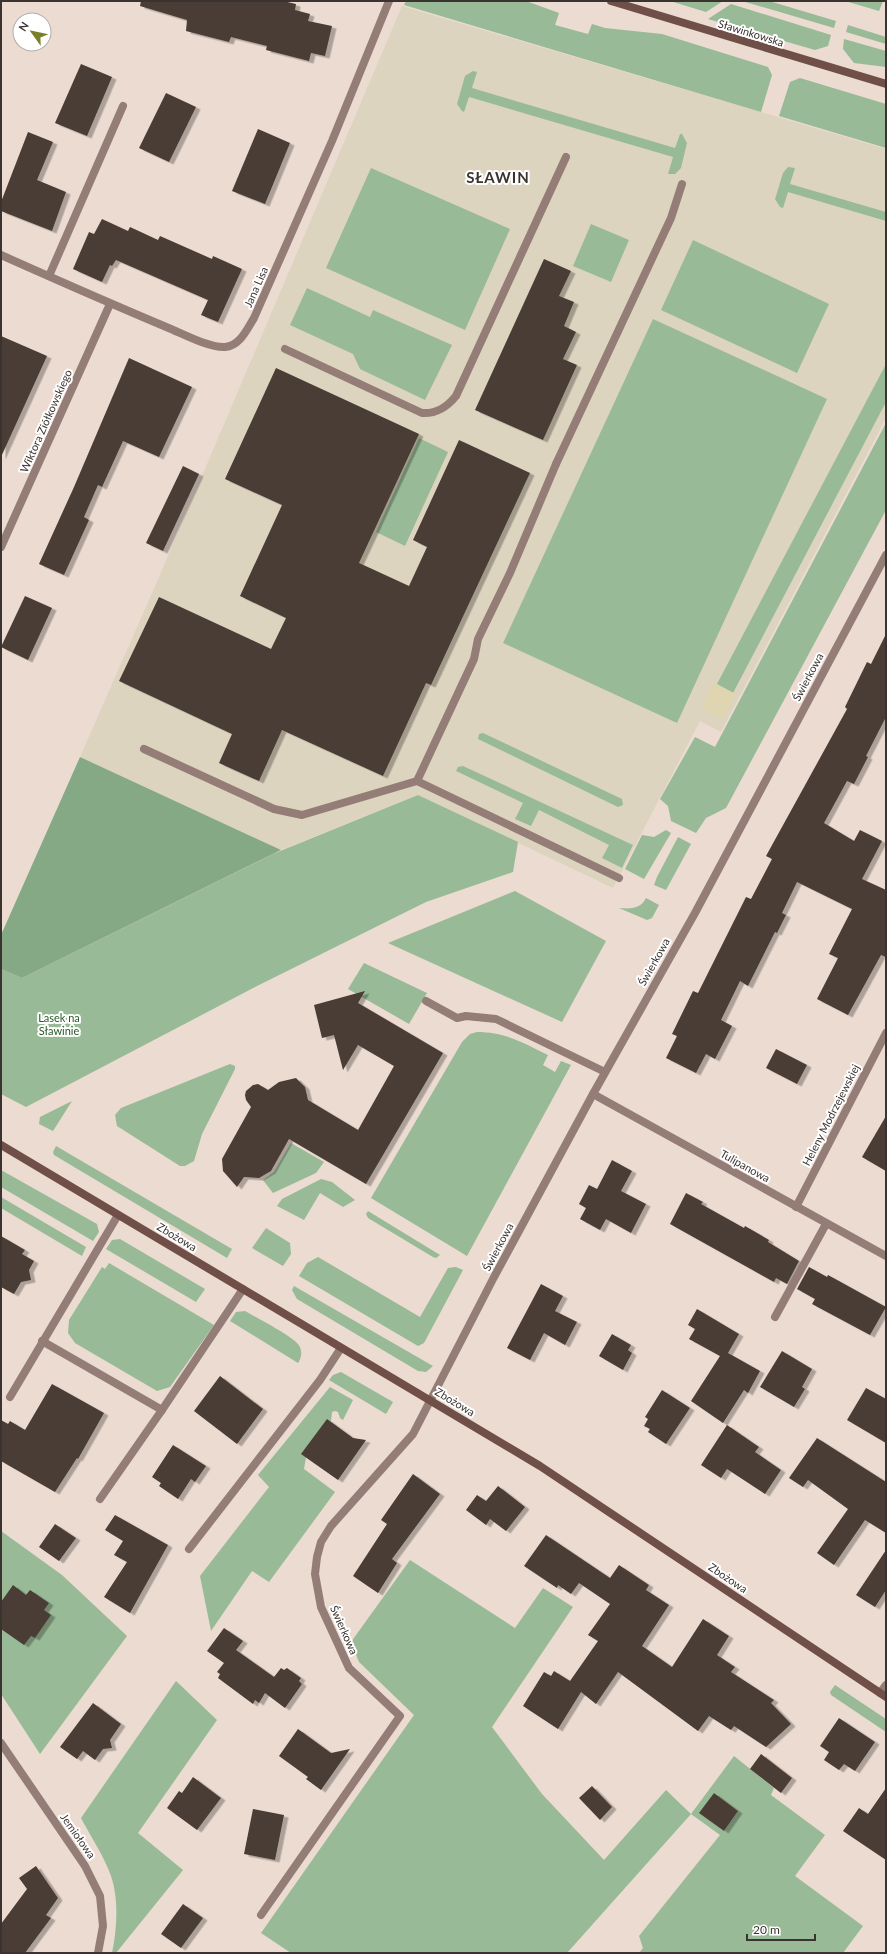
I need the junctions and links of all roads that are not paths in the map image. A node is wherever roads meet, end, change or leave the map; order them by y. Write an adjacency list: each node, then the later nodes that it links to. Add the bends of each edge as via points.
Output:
1 (389, 1): 9 (street, Jana Lisa, via 288,242 243,337 225,347 207,344)
2 (611, 1): 3 (street, Sławinkowska)
3 (886, 84)
4 (124, 106): 8 (street)
5 (566, 157): 10 (street, via 456,396 449,404 432,413 422,413)
6 (682, 184): 14 (street, via 671,218 556,464 510,573 478,639 474,659)
7 (1, 254): 8 (street, Jana Lisa)
8 (49, 276): 9 (street, Jana Lisa)
9 (110, 304): 11 (street, Wiktora Ziółkowskiego)
10 (285, 349)
11 (1, 547)
12 (886, 555): 18 (street, Świerkowa, via 695,913)
13 (144, 749): 14 (street, via 274,809 302,815)
14 (418, 781): 15 (street)
15 (618, 878)
16 (426, 1001): 18 (street, via 457,1018 466,1016 496,1019)
17 (886, 1033): 21 (street, Heleny Modrzejewskiej)
18 (605, 1072): 19 (street, Świerkowa)
19 (593, 1094): 21 (street, Tulipanowa); 30 (street, Świerkowa)
20 (1, 1145): 22 (street, Zbożowa)
21 (796, 1207): 23 (street, Tulipanowa)
22 (118, 1215): 25 (street, Zbożowa); 27 (street)
23 (826, 1224): 24 (street, Tulipanowa); 26 (street)
24 (886, 1256)
25 (243, 1289): 28 (street, Zbożowa); 31 (street)
26 (775, 1317)
27 (42, 1341): 29 (street); 31 (street)
28 (341, 1348): 30 (street, Zbożowa); 33 (street, via 320,1380)
29 (10, 1397)
30 (430, 1400): 35 (street, Zbożowa, via 575,1488); 37 (street, Świerkowa, via 413,1434 331,1526 321,1542 316,1557 315,1574 321,1607 349,1668 400,1716)
31 (162, 1410): 32 (street)
32 (100, 1499)
33 (189, 1549)
34 (886, 1685): 35 (street)
35 (883, 1695)
36 (1, 1743): 38 (street, Jemiołowa, via 85,1866 100,1896 103,1926)
37 (261, 1914)
38 (98, 1953)

